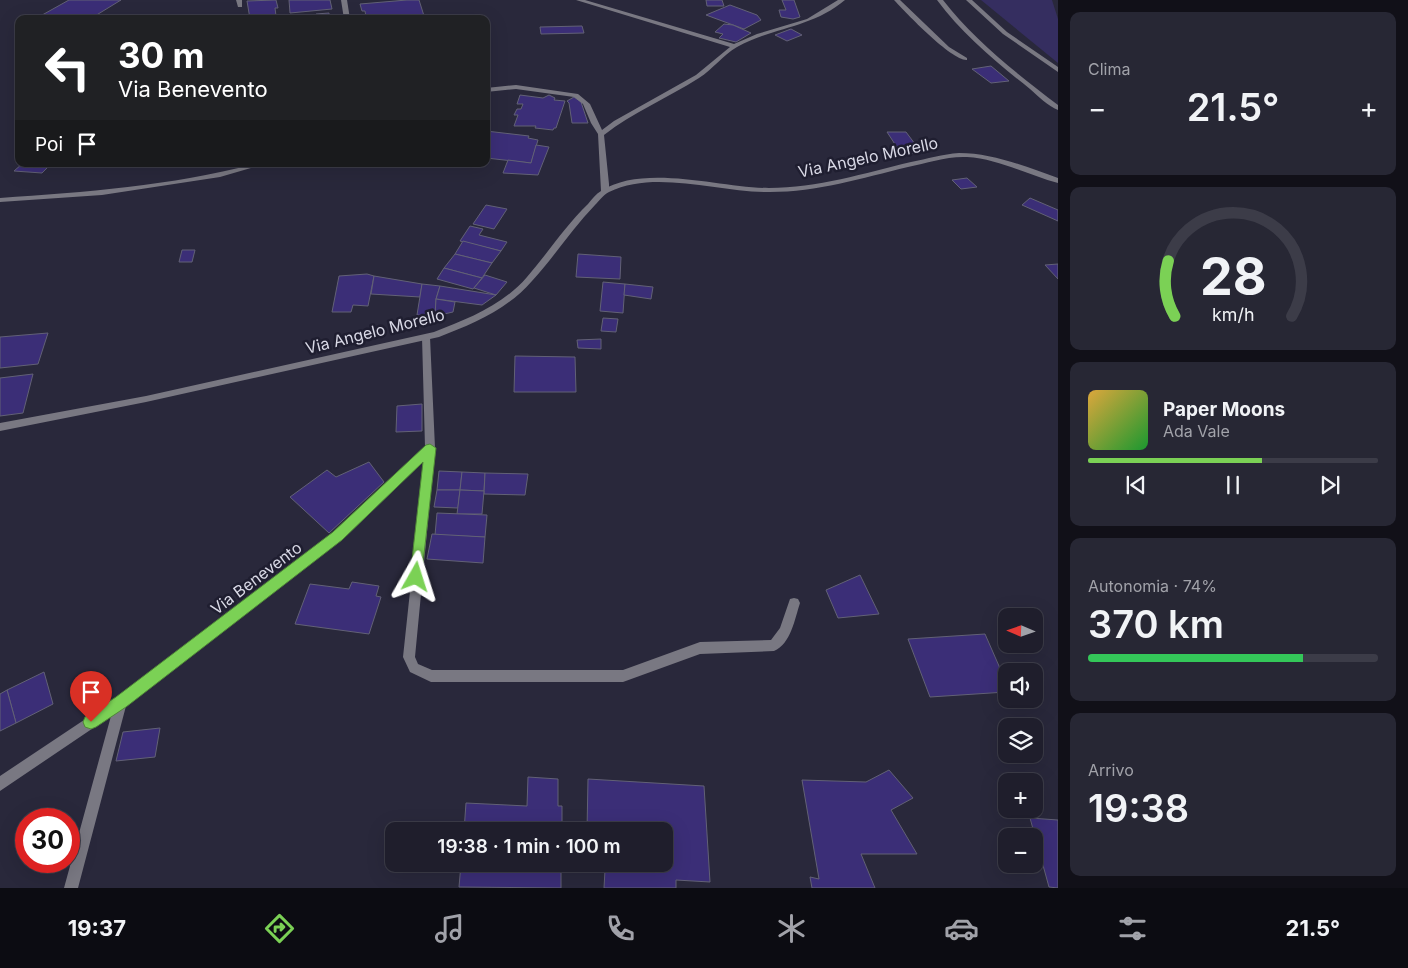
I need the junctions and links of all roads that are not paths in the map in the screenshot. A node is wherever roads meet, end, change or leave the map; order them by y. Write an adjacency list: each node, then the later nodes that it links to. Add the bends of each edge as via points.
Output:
1 (344, 0): 7 (street)
2 (579, 0): 8 (street)
3 (842, 0): 8 (street, via 809,20)
4 (897, 0): 9 (street, via 947,48)
5 (940, 0): 12 (street, via 1028,87)
6 (969, 0): 10 (street, via 1005,32)
7 (346, 15)
8 (734, 46): 13 (street, via 698,76 616,122)
9 (965, 59)
10 (1058, 70)
11 (490, 90): 13 (street, via 516,87 576,95 588,105)
12 (1058, 108)
13 (601, 134): 16 (street)
14 (250, 167): 17 (street, via 220,175 102,193)
15 (1058, 181): 16 (street, Via Angelo Morello, via 1027,169 966,155 941,156 786,189 741,190 646,180)
16 (605, 191): 18 (street, Via Angelo Morello, via 581,214 528,282 500,305 475,319)
17 (0, 200)
18 (426, 337): 19 (street, Via Angelo Morello, via 146,399); 20 (street)
19 (0, 427)
20 (430, 448): 21 (street, via 409,656 414,668 431,676 623,676 700,648 774,645 785,631); 22 (street, Via Benevento, via 338,536)
21 (794, 603)
22 (121, 702): 23 (street, Via Benevento); 24 (street)
23 (0, 784)
24 (71, 888)

